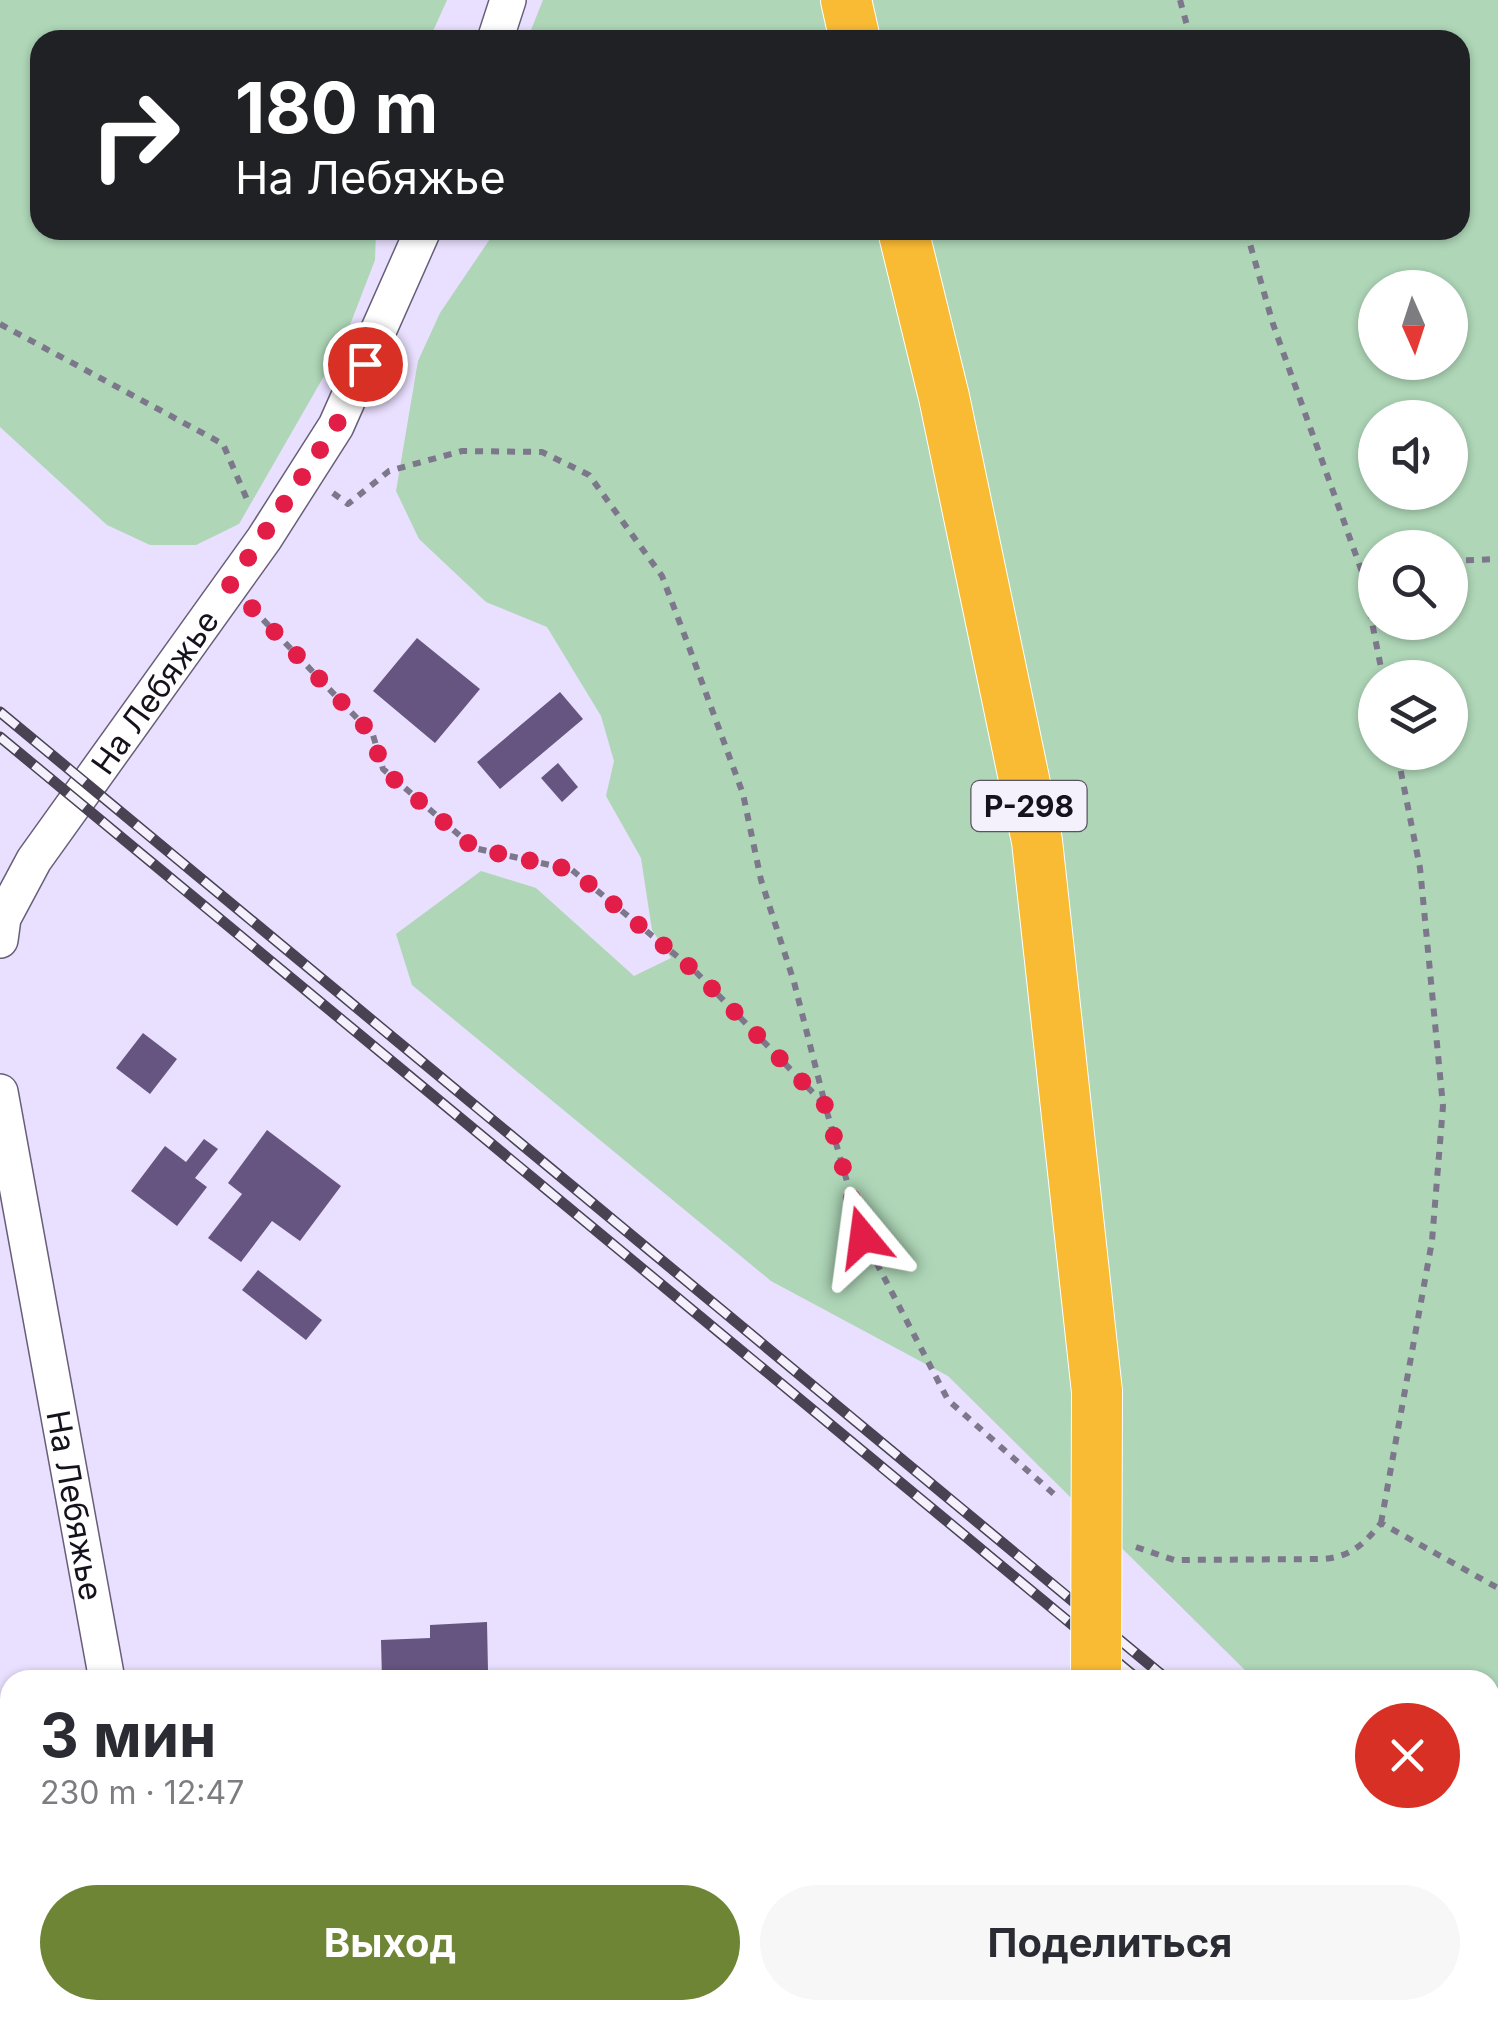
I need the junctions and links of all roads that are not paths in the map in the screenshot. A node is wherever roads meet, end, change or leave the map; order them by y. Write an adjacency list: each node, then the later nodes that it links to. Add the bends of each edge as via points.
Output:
1 (508, 0): 3 (street)
2 (846, 0): 4 (highway)
3 (499, 30)
4 (854, 30)
5 (419, 240): 7 (street, На Лебяжье, via 336,426 264,540 34,860)
6 (905, 240): 10 (highway, Р-298, bridge, via 1037,842 1097,1392)
7 (0, 940)
8 (0, 1092): 9 (street, На Лебяжье)
9 (106, 1670)
10 (1096, 1670)

